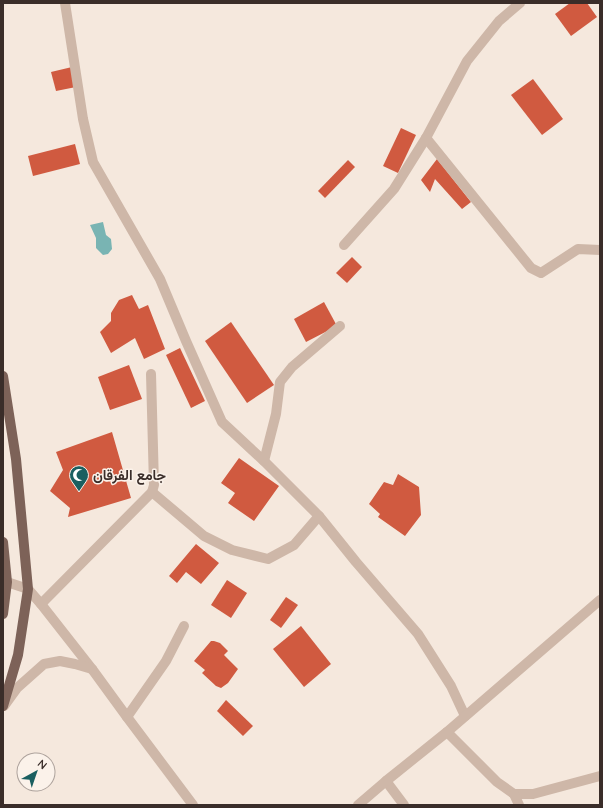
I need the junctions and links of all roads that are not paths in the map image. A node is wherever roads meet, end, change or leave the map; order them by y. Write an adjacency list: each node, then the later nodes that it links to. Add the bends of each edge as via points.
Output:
1 (65, 3): 9 (street, via 83,119 93,162 160,280 222,422)
2 (520, 3): 3 (street, via 499,21 467,61)
3 (426, 138): 4 (street, via 394,189); 5 (street, via 531,268 541,273 578,249)
4 (344, 245)
5 (600, 250)
6 (340, 326): 9 (street, via 292,367 280,382 276,414)
7 (151, 374): 10 (street, via 154,485)
8 (3, 376): 14 (main road, via 16,459)
9 (264, 461): 11 (street)
10 (152, 492): 11 (street, via 204,536 232,550 268,559 294,544); 16 (street)
11 (319, 516): 21 (street, via 418,634 451,686)
12 (3, 542): 13 (main road)
13 (7, 582): 14 (street); 17 (main road)
14 (28, 589): 16 (street); 20 (main road, via 18,655)
15 (600, 600): 21 (street)
16 (41, 604): 19 (street)
17 (3, 614)
18 (184, 626): 22 (street, via 166,661)
19 (92, 669): 20 (street, via 60,661 44,664 17,688); 22 (street)
20 (3, 707)
21 (465, 716): 23 (street)
22 (127, 717): 27 (street)
23 (447, 732): 25 (street); 26 (street, via 497,782)
24 (600, 776): 26 (street, via 533,794)
25 (386, 781): 28 (street); 29 (street)
26 (514, 794): 30 (street)
27 (193, 805)
28 (358, 805)
29 (404, 805)
30 (519, 805)

